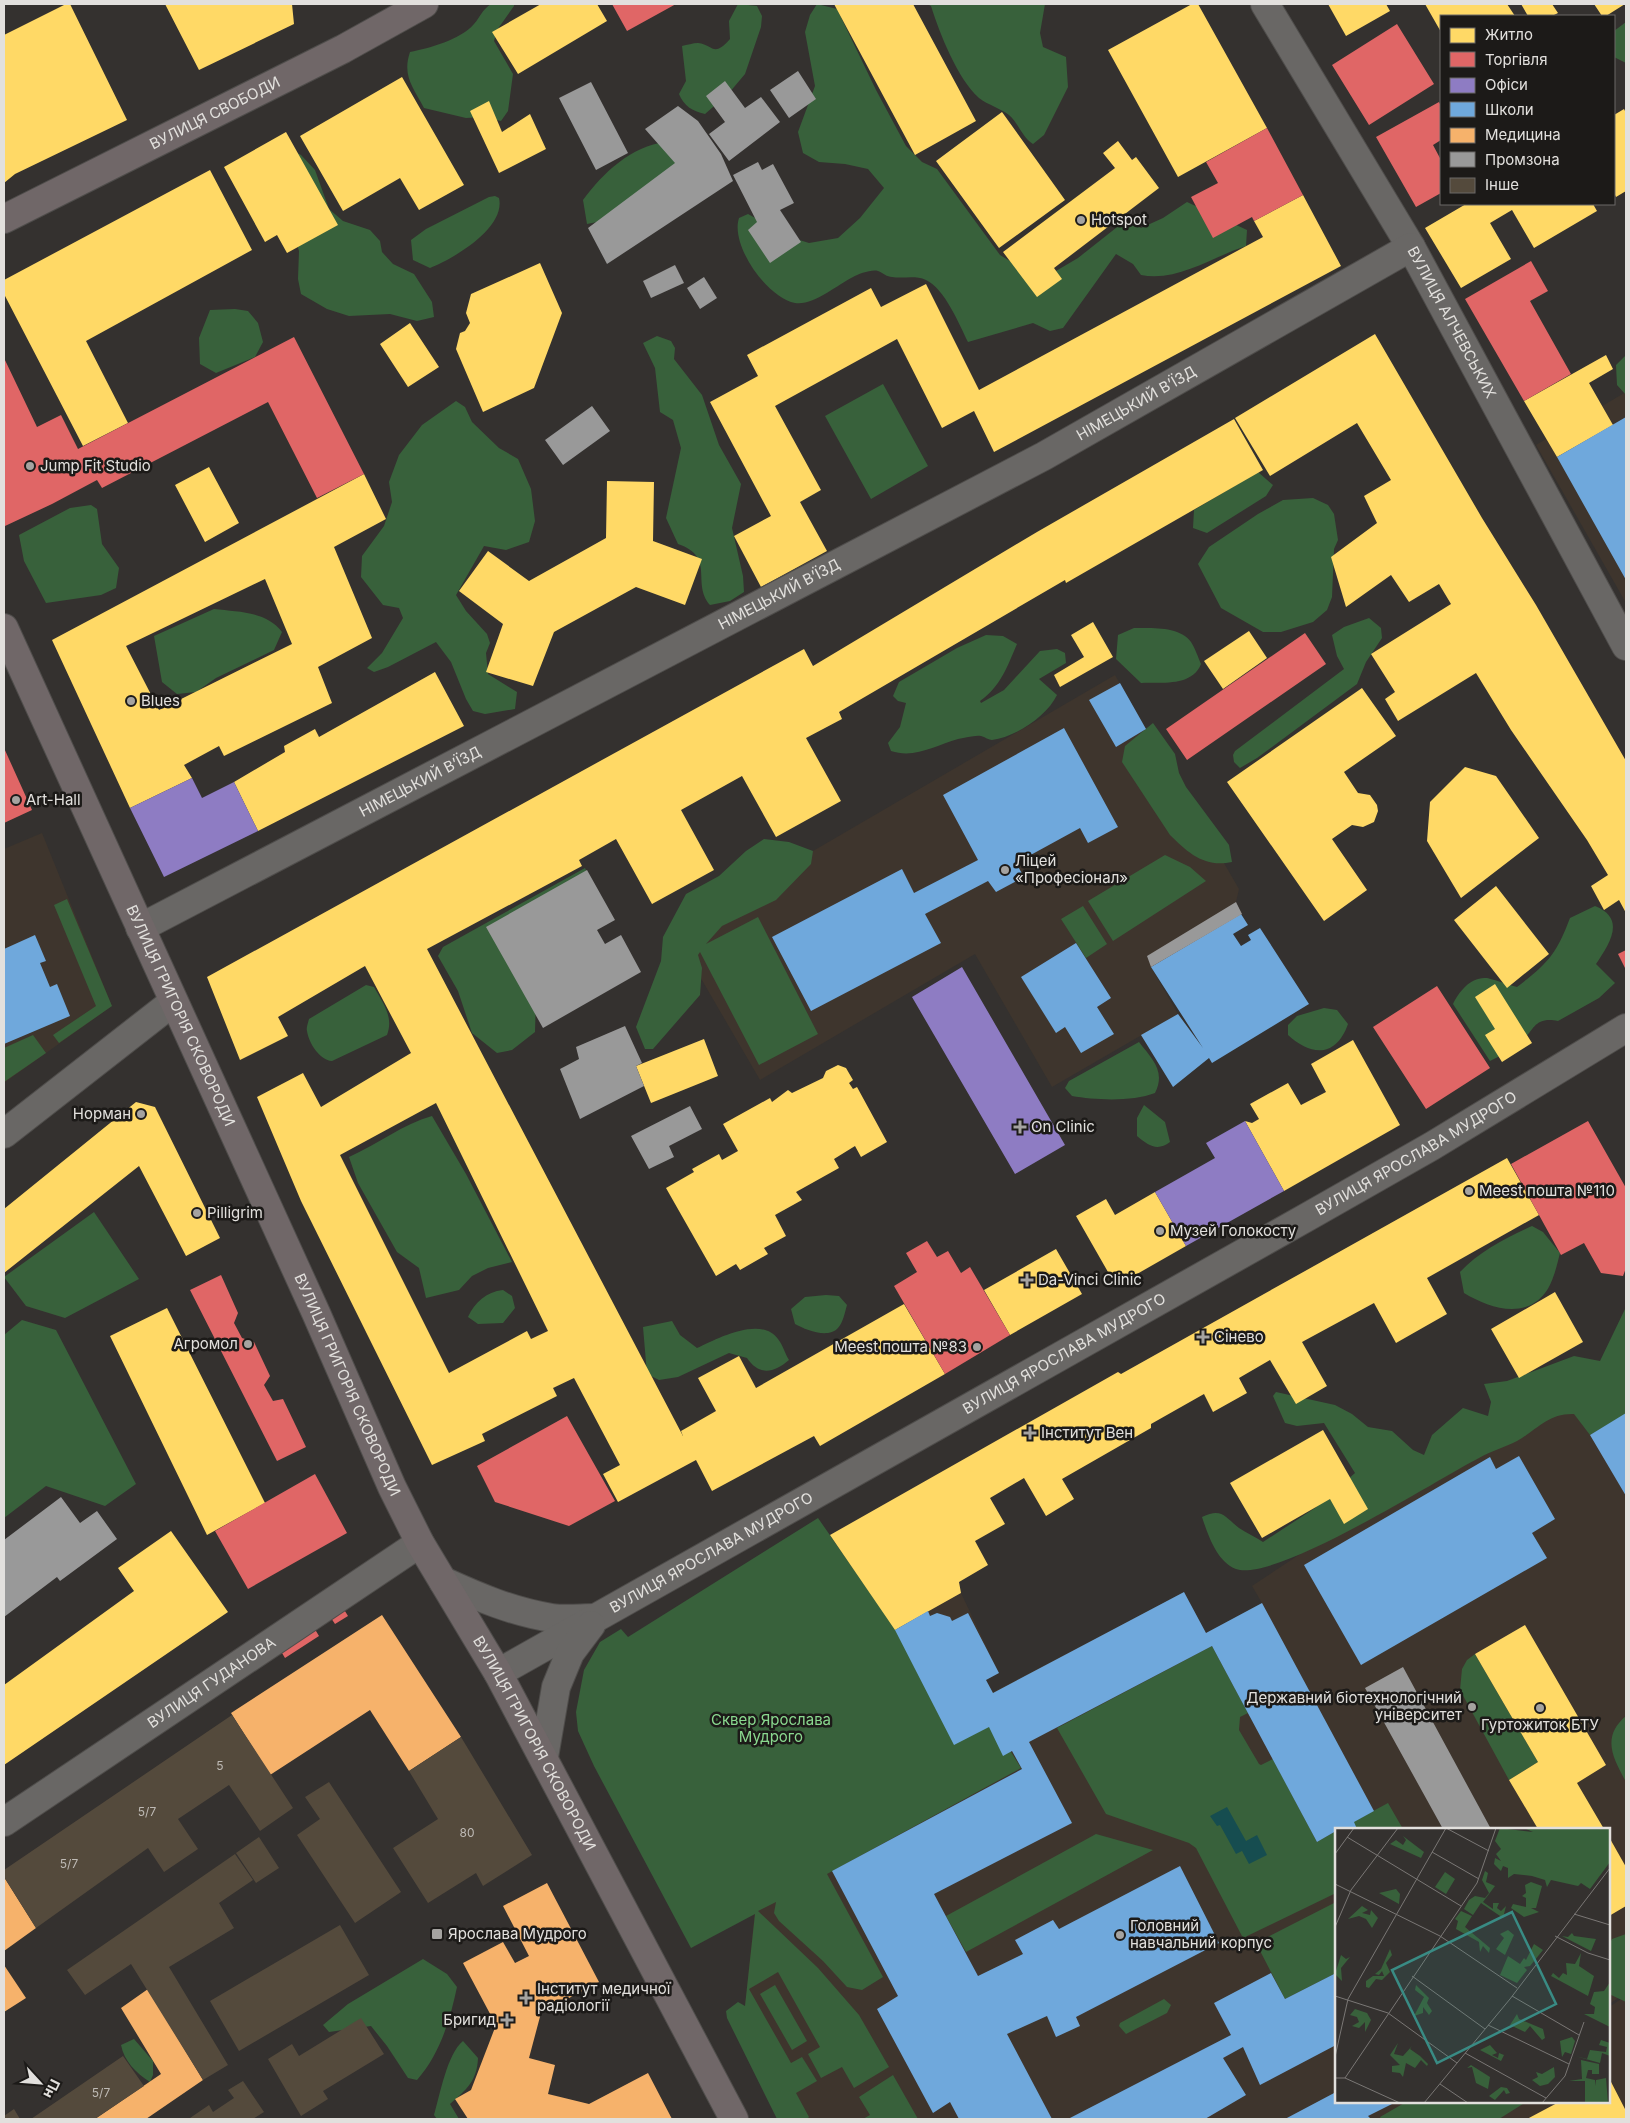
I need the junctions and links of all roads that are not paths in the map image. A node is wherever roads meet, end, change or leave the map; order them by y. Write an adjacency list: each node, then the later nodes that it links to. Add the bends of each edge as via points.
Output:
1 (424, 4): 3 (main road, ВУЛИЦЯ СВОБОДИ, via 343,49)
2 (1265, 4): 4 (street, ВУЛИЦЯ АЛЧЕВСЬКИХ)
3 (4, 219)
4 (1410, 247): 6 (street, ВУЛИЦЯ АЛЧЕВСЬКИХ); 7 (street, НІМЕЦЬКИЙ В’ЇЗД, via 1038,460)
5 (4, 628): 7 (main road, ВУЛИЦЯ ГРИГОРІЯ СКОВОРОДИ)
6 (1626, 646)
7 (140, 928): 8 (main road, ВУЛИЦЯ ГРИГОРІЯ СКОВОРОДИ)
8 (173, 1002): 10 (street); 11 (main road, ВУЛИЦЯ ГРИГОРІЯ СКОВОРОДИ)
9 (1626, 1028): 13 (street, ВУЛИЦЯ ЯРОСЛАВА МУДРОГО, via 1326,1207)
10 (4, 1134)
11 (420, 1543): 12 (main road, ВУЛИЦЯ ГРИГОРІЯ СКОВОРОДИ); 16 (street, ВУЛИЦЯ ГУДАНОВА)
12 (443, 1580): 13 (street, via 511,1609 554,1618); 14 (main road, ВУЛИЦЯ ГРИГОРІЯ СКОВОРОДИ)
13 (596, 1618): 14 (street, ВУЛИЦЯ ЯРОСЛАВА МУДРОГО); 15 (street, via 570,1653 556,1687)
14 (498, 1673): 15 (main road, ВУЛИЦЯ ГРИГОРІЯ СКОВОРОДИ)
15 (544, 1757): 17 (main road, ВУЛИЦЯ ГРИГОРІЯ СКОВОРОДИ)
16 (4, 1822)
17 (734, 2119)

